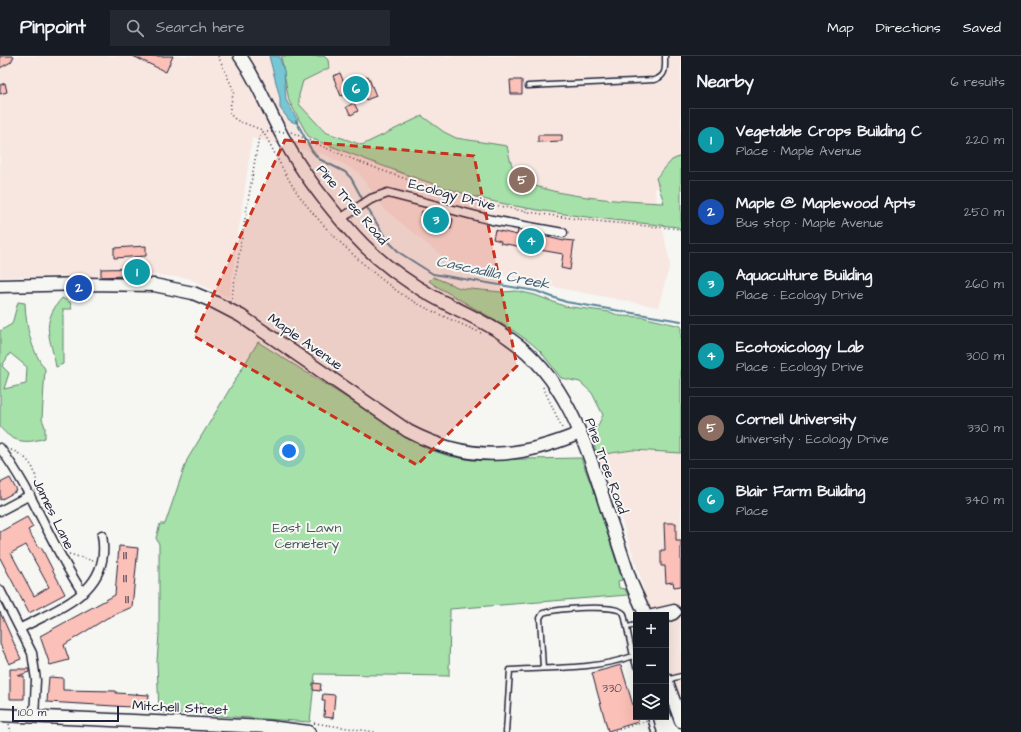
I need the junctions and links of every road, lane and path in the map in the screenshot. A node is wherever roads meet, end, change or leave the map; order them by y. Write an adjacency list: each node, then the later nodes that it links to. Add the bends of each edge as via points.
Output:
1 (218, 56): 5 (path, via 234,91 230,114 236,120)
2 (240, 56): 6 (street, Pine Tree Road, via 255,79 300,167)
3 (665, 56): 4 (lane, via 665,73 661,78 654,80)
4 (528, 86)
5 (264, 132): 7 (path, bridge, via 291,132 375,167 488,203 582,219); 10 (path, via 260,134 258,142)
6 (340, 219): 8 (street, Ecology Drive, via 371,199 388,193 492,220); 11 (street, Pine Tree Road, via 378,258 403,278 496,330 521,347 553,383)
7 (681, 229)
8 (563, 233)
9 (0, 286): 11 (street, Maple Avenue, via 136,284 193,293 241,316 408,431 456,450 499,454 521,452 538,449)
10 (231, 303)
11 (580, 434): 20 (street, Pine Tree Road)
12 (4, 448): 13 (street, James Lane); 13 (path, via 25,456 31,463 36,474)
13 (33, 495): 14 (street); 19 (street, James Lane, via 65,566)
14 (0, 511)
15 (102, 535): 19 (street, via 100,570 96,579)
16 (67, 553): 17 (path, via 82,559 94,560)
17 (95, 564)
18 (0, 590): 26 (street)
19 (83, 593): 26 (street)
20 (644, 612)
21 (658, 612): 22 (street, via 674,609)
22 (679, 612): 23 (street)
23 (669, 617)
24 (633, 625): 25 (lane)
25 (628, 627): 27 (lane); 28 (lane, via 624,614 616,608 543,613 540,618)
26 (21, 628): 32 (street, via 34,663)
27 (633, 656): 28 (lane, via 591,666)
28 (543, 668): 40 (lane, via 510,670)
29 (681, 676): 30 (lane)
30 (669, 679)
31 (667, 684): 33 (street)
32 (34, 717): 34 (street, Mitchell Street); 37 (street, Mitchell Street)
33 (676, 718)
34 (4, 719): 38 (path)
35 (647, 720): 41 (path)
36 (650, 720): 42 (lane)
37 (232, 729): 39 (street, Mitchell Street, via 269,727)
38 (11, 732)
39 (310, 732)
40 (506, 732)
41 (611, 732)
42 (654, 732)

